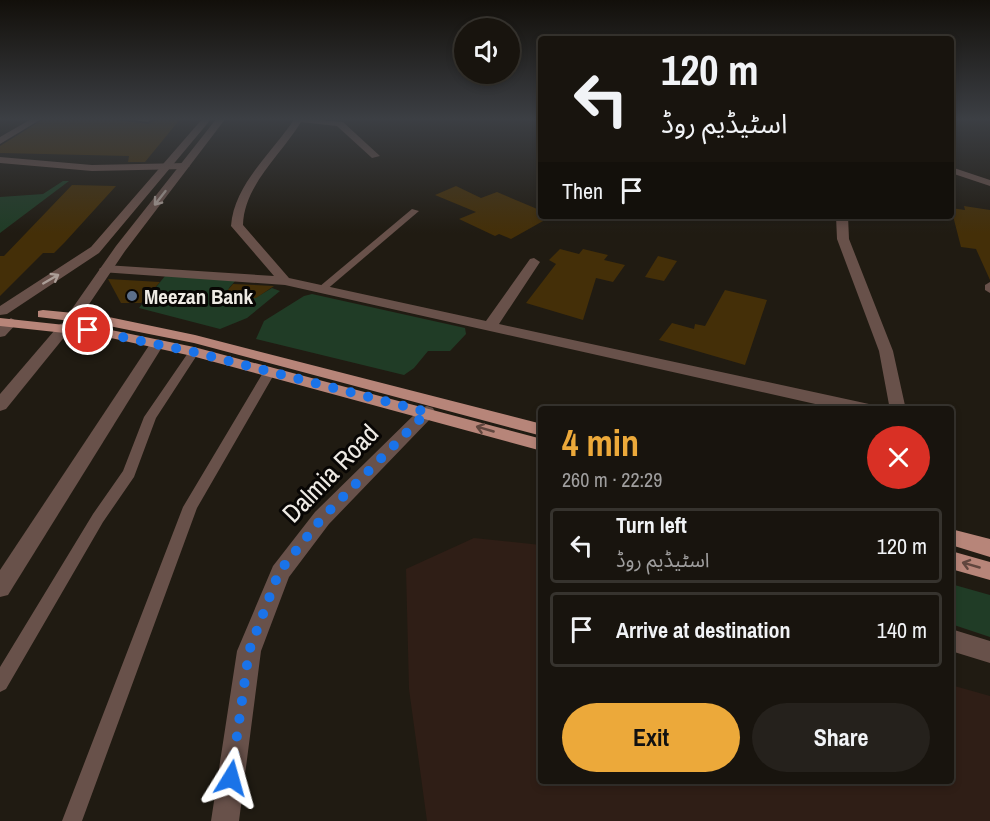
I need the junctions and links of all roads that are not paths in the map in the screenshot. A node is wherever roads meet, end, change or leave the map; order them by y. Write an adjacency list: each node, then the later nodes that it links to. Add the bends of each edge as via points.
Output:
1 (176, 156): 5 (street)
2 (192, 156): 6 (street)
3 (272, 156): 15 (street, via 235,215 237,226)
4 (0, 160): 5 (street, via 92,168)
5 (168, 166): 6 (street); 12 (street)
6 (185, 166): 11 (street, one-way to 11)
7 (954, 171): 8 (street)
8 (990, 183)
9 (416, 211): 16 (lane)
10 (842, 219): 25 (street, via 843,239 886,351)
11 (120, 249): 12 (street); 14 (street)
12 (95, 250): 17 (street, one-way to 12)
13 (534, 262): 19 (street)
14 (105, 269): 15 (street); 18 (street)
15 (285, 281): 16 (street)
16 (322, 289): 19 (street)
17 (3, 320): 18 (main road)
18 (69, 321): 20 (main road); 23 (street); 27 (main road, via 144,327)
19 (490, 326): 24 (street)
20 (157, 344): 21 (main road); 33 (street)
21 (194, 352): 22 (main road); 36 (lane, via 150,417 129,473)
22 (270, 371): 26 (main road); 37 (lane, via 190,507)
23 (0, 405)
24 (851, 406)
25 (897, 406)
26 (427, 412): 28 (main road, one-way to 26); 38 (street, Dalmia Road, via 322,518 279,572 249,651)
27 (538, 429)
28 (538, 444)
29 (954, 538): 30 (main road)
30 (990, 548)
31 (954, 561): 32 (main road, one-way to 31)
32 (990, 571)
33 (0, 588)
34 (954, 641): 35 (street)
35 (990, 652)
36 (0, 683)
37 (72, 821)
38 (225, 821)

